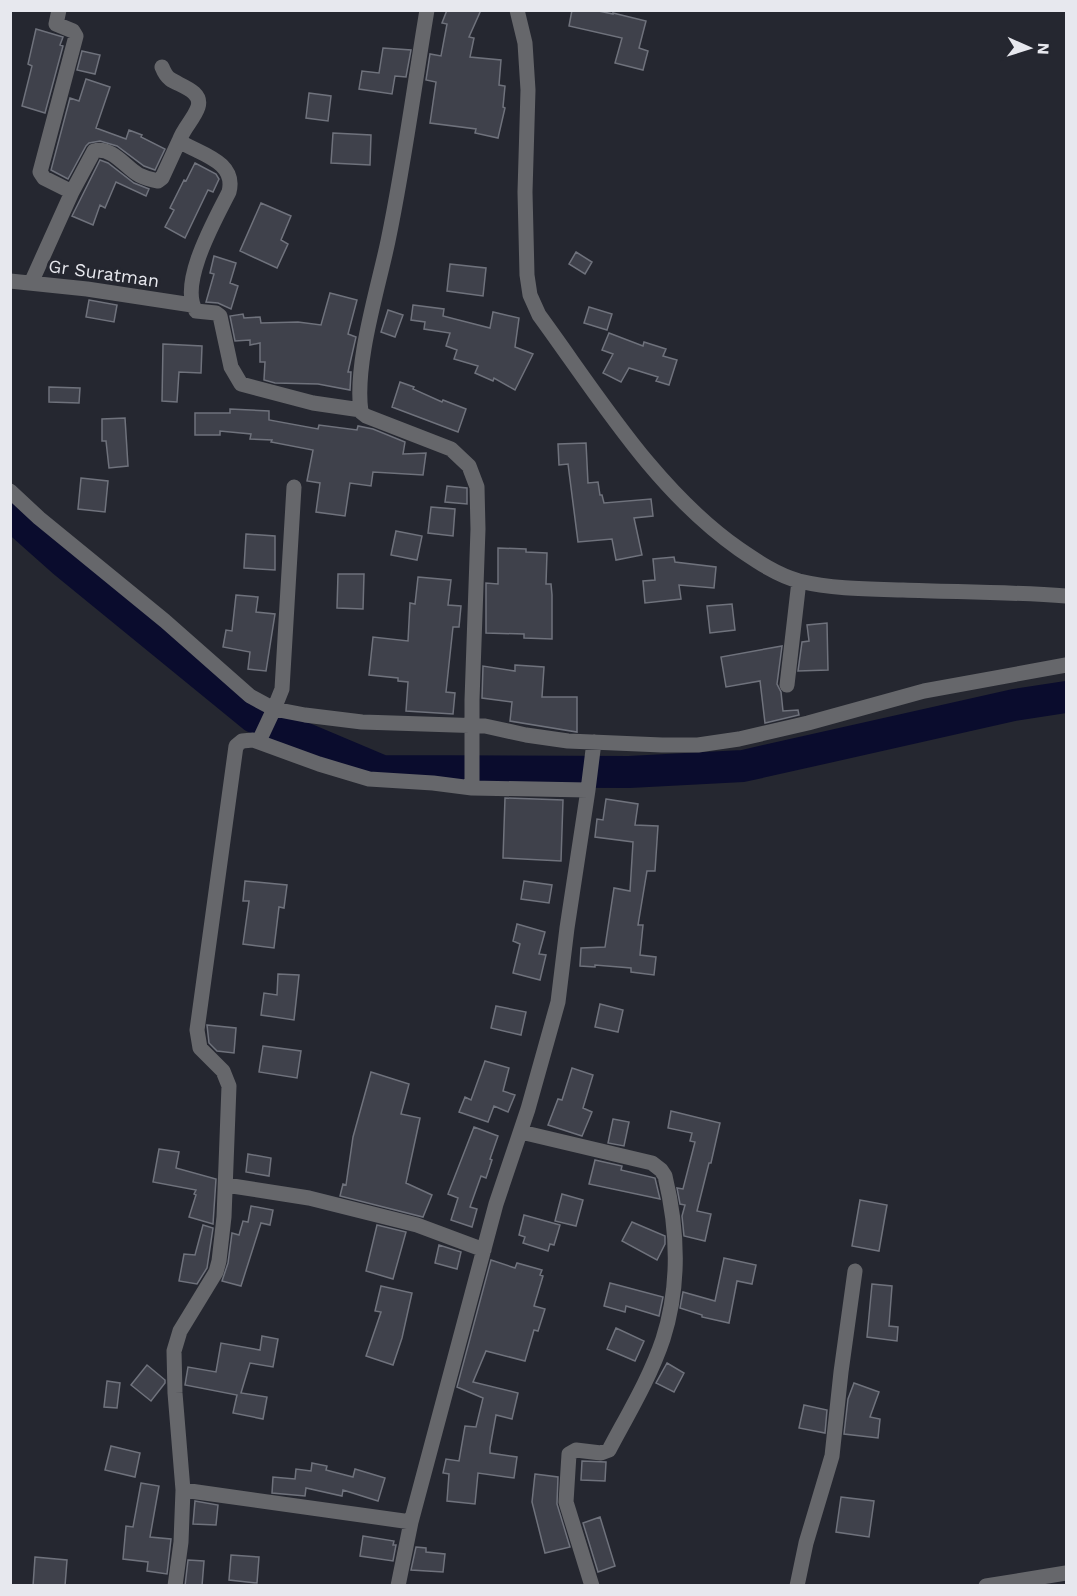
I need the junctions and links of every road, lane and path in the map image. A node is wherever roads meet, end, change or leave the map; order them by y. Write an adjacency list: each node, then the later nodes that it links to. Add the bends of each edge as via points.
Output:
1 (59, 10): 6 (street, via 56,24 73,31 75,36 40,171 44,178)
2 (427, 10): 10 (street, via 389,238 363,364)
3 (517, 10): 13 (street, via 526,54 527,275 534,307 640,453 685,503 711,528 764,567)
4 (162, 67): 5 (street, via 168,78 198,98 197,109)
5 (179, 141): 6 (street, via 158,181 140,176 122,161 96,150); 9 (street, via 224,166 231,178 229,192 194,271)
6 (72, 192): 8 (street)
7 (10, 281): 8 (street, Gr Suratman)
8 (32, 283): 9 (street, Gr Suratman)
9 (192, 305): 10 (street, Gr Suratman, via 196,311 220,316 231,367 241,384 313,403)
10 (361, 410): 18 (street, via 371,419 445,445 464,459 474,478 478,529)
11 (294, 487): 17 (street, via 282,689)
12 (10, 491): 17 (street)
13 (799, 581): 14 (street, via 842,588); 16 (street)
14 (1066, 596)
15 (1066, 665): 20 (street, via 924,691 738,739 689,745)
16 (787, 685)
17 (273, 712): 18 (street, via 362,722); 19 (street)
18 (473, 725): 20 (street); 22 (street)
19 (261, 737): 22 (street, via 319,764 369,779); 24 (street, via 242,741 235,750 197,1030 200,1048 223,1071 229,1086)
20 (594, 745): 21 (street)
21 (589, 783): 22 (street); 23 (street, via 558,1002)
22 (472, 784)
23 (521, 1132): 25 (street); 33 (street, via 652,1164 665,1176 674,1226 670,1314 656,1358 609,1450 601,1454 576,1450 569,1454 566,1502)
24 (225, 1185): 25 (street, via 309,1198 417,1226); 27 (street, via 216,1272 180,1330 174,1351)
25 (484, 1250): 28 (street)
26 (855, 1271): 34 (street, via 832,1456)
27 (183, 1490): 28 (street); 31 (street)
28 (411, 1522): 32 (street)
29 (1066, 1573): 30 (street)
30 (1029, 1582): 35 (street)
31 (175, 1586)
32 (398, 1586)
33 (592, 1586)
34 (797, 1586)
35 (986, 1586)

